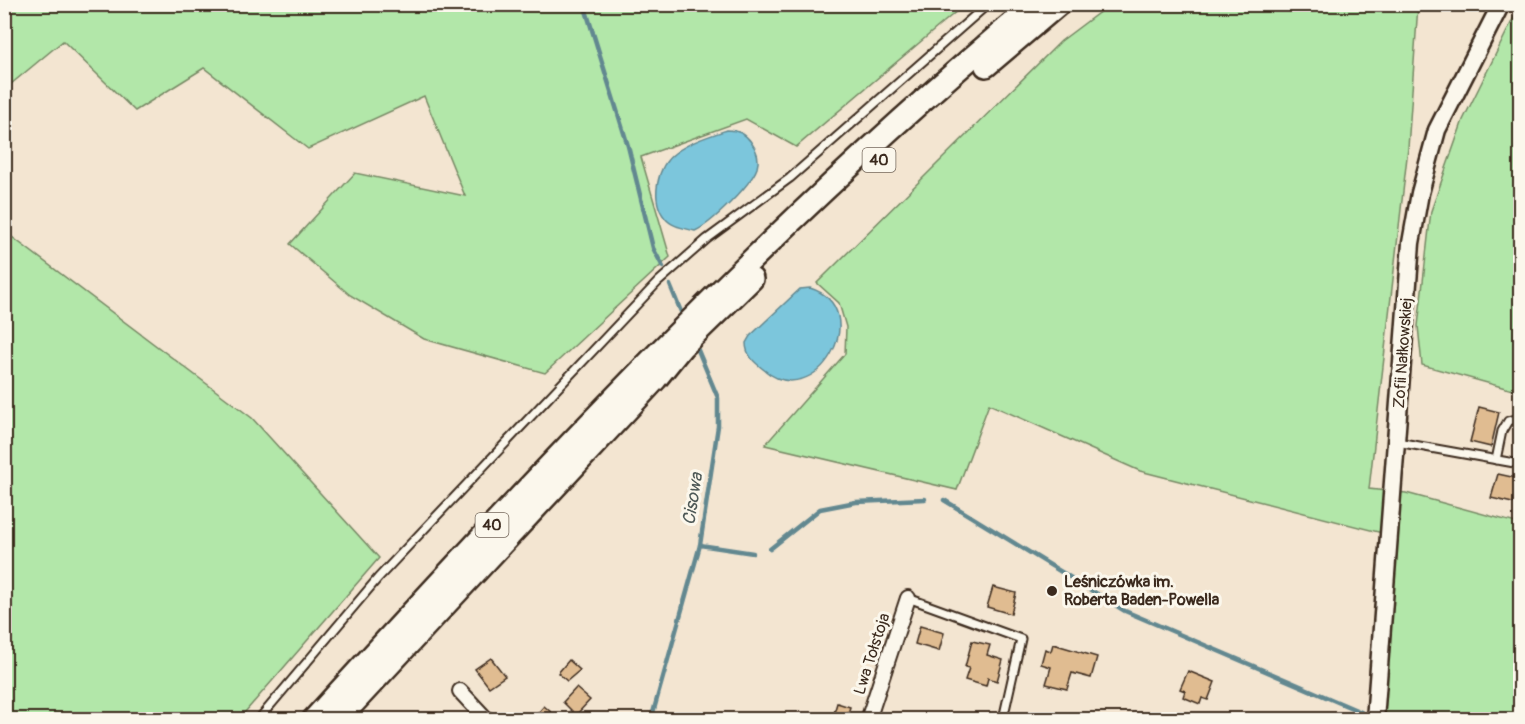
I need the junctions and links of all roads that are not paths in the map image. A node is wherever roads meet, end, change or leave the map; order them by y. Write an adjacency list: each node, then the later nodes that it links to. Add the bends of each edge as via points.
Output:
1 (988, 4): 14 (lane, via 790,178 707,239 658,282 378,578)
2 (1035, 4): 5 (main road, 40, via 862,155)
3 (1059, 4): 5 (main road, 40)
4 (1502, 4): 8 (street, Zofii Nałkowskiej, via 1437,130 1420,193 1411,243)
5 (703, 316): 6 (main road, 40)
6 (678, 340): 15 (main road, 40, via 514,500); 16 (main road, 40, via 656,379)
7 (1521, 417): 9 (lane, via 1508,421 1502,431)
8 (1397, 442): 9 (lane); 19 (street, Zofii Nałkowskiej)
9 (1496, 460): 10 (lane)
10 (1521, 464)
11 (908, 598): 13 (lane, via 1021,639); 18 (street, Lwa Tołstoja)
12 (460, 692): 17 (street)
13 (1003, 719)
14 (258, 720)
15 (312, 720)
16 (338, 720)
17 (487, 720)
18 (868, 720)
19 (1375, 720)

